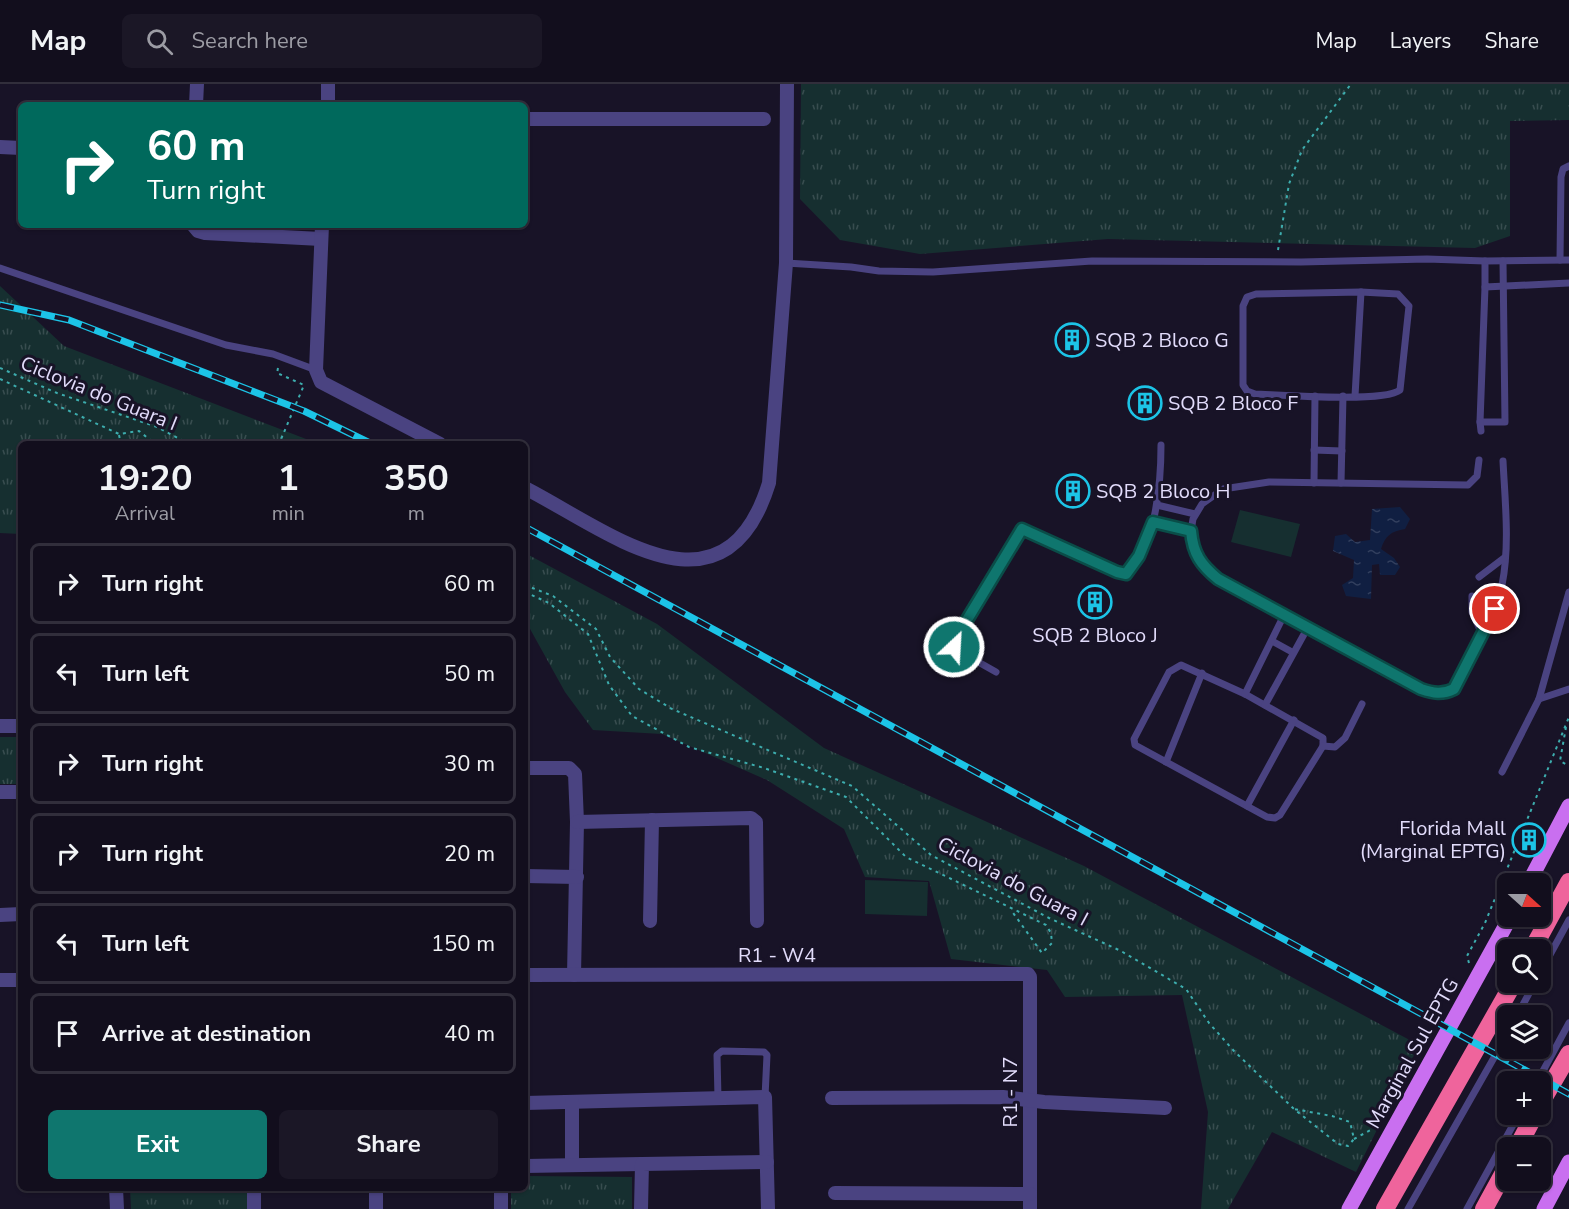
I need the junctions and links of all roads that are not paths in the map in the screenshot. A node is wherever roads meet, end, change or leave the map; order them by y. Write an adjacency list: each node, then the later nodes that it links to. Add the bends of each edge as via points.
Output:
1 (197, 84): 4 (street)
2 (328, 84): 5 (street)
3 (787, 84): 19 (street)
4 (196, 102)
5 (328, 102)
6 (528, 119): 7 (street)
7 (764, 119)
8 (0, 147): 9 (street)
9 (18, 148)
10 (1569, 166): 11 (lane, via 1563,168 1561,177)
11 (1565, 209): 15 (lane)
12 (195, 228): 14 (street, via 205,233)
13 (322, 228): 14 (street)
14 (321, 239): 25 (street)
15 (1560, 260): 16 (lane); 18 (lane)
16 (1569, 260)
17 (1485, 261): 18 (lane); 19 (lane, via 1092,261 933,272); 23 (lane)
18 (1503, 261): 22 (lane)
19 (786, 263): 41 (street, via 769,483 762,507 737,540 700,559 656,556)
20 (0, 268): 25 (lane, via 226,345 273,354)
21 (1569, 284): 22 (lane)
22 (1503, 286): 23 (lane); 30 (lane)
23 (1485, 287): 29 (lane)
24 (1361, 292): 26 (lane, via 1256,294 1247,297 1243,306 1243,385 1247,391); 28 (lane); 28 (lane, via 1398,294 1409,306 1400,390 1394,395)
25 (316, 370): 33 (street, via 321,382)
26 (1316, 396): 27 (lane); 35 (lane)
27 (1343, 396): 28 (lane); 36 (lane)
28 (1355, 396)
29 (1480, 422): 30 (lane); 31 (lane)
30 (1505, 423): 32 (lane)
31 (1480, 432)
32 (1505, 432)
33 (434, 441)
34 (1161, 446): 42 (lane)
35 (1314, 450): 36 (lane); 39 (lane)
36 (1342, 451): 40 (lane)
37 (1479, 460): 40 (lane, via 1477,477 1468,486)
38 (1503, 461): 46 (lane)
39 (1314, 483): 40 (lane); 43 (lane, via 1269,482 1231,487 1212,494)
40 (1341, 483)
41 (528, 490)
42 (1157, 505): 43 (lane); 44 (lane)
43 (1195, 514): 45 (lane)
44 (1153, 522): 45 (lane); 55 (lane, via 1139,556 1126,574 1022,529 953,643 957,650)
45 (1191, 531): 50 (lane, via 1202,566)
46 (1504, 558): 47 (lane); 52 (lane, via 1495,609)
47 (1479, 577)
48 (1569, 592): 59 (lane)
49 (1472, 597): 52 (lane, via 1472,612)
50 (1284, 615): 51 (lane); 53 (lane)
51 (1308, 627): 52 (lane, via 1421,689 1444,694 1454,689); 54 (lane)
52 (1482, 634)
53 (1272, 641): 54 (lane); 58 (lane)
54 (1292, 652): 61 (lane)
55 (996, 672)
56 (1202, 673): 58 (lane); 66 (lane); 66 (lane, via 1181,665 1169,672 1134,740 1138,748)
57 (1569, 689): 59 (lane)
58 (1245, 694): 61 (lane)
59 (1539, 699): 68 (lane)
60 (1362, 704): 65 (lane, via 1345,738 1335,747)
61 (1265, 705): 62 (lane)
62 (1294, 720): 65 (lane, via 1320,735); 71 (lane)
63 (0, 726): 64 (street)
64 (18, 726)
65 (1323, 746): 71 (lane, via 1280,815 1267,817)
66 (1166, 762): 71 (lane)
67 (528, 768): 74 (street, via 573,770)
68 (1502, 772)
69 (0, 792): 70 (street)
70 (18, 792)
71 (1247, 806)
72 (1569, 806): 75 (main road)
73 (652, 820): 74 (street); 82 (street); 83 (street, via 754,819)
74 (577, 822): 77 (street)
75 (1534, 873)
76 (528, 876): 77 (street)
77 (576, 876): 88 (street)
78 (1569, 882): 85 (highway)
79 (18, 914): 80 (street)
80 (0, 915)
81 (1569, 920): 86 (lane)
82 (650, 921)
83 (757, 921)
84 (1505, 927): 126 (main road, Marginal Sul EPTG)
85 (1538, 939)
86 (1551, 953)
87 (528, 975): 88 (street, R1 - W4)
88 (574, 975): 89 (street, R1 - W4)
89 (1030, 975): 102 (street, R1 - N7)
90 (0, 980): 91 (street)
91 (18, 980)
92 (1508, 993): 98 (highway)
93 (1569, 1023): 96 (lane)
94 (1497, 1047): 98 (lane)
95 (1569, 1054): 97 (highway)
96 (1543, 1071)
97 (1551, 1085)
98 (1467, 1086): 127 (highway); 128 (lane)
99 (765, 1097): 100 (street); 100 (lane, via 764,1052 722,1051 717,1055); 107 (street)
100 (718, 1098): 104 (street)
101 (832, 1098): 102 (street)
102 (1029, 1099): 105 (street); 118 (street, R1 - N7)
103 (528, 1102): 104 (street)
104 (572, 1102): 110 (street)
105 (1165, 1107)
106 (1521, 1125): 129 (lane)
107 (767, 1162): 109 (street); 124 (street)
108 (1569, 1162): 131 (main road)
109 (642, 1164): 110 (street); 123 (street)
110 (572, 1165): 111 (street)
111 (528, 1166)
112 (1497, 1185): 130 (highway)
113 (116, 1191): 119 (street)
114 (254, 1191): 120 (street)
115 (376, 1191): 121 (street)
116 (501, 1191): 122 (street)
117 (835, 1193): 118 (street)
118 (1030, 1194): 125 (street, R1 - N7)
119 (117, 1209)
120 (254, 1209)
121 (376, 1209)
122 (501, 1209)
123 (641, 1209)
124 (768, 1209)
125 (1030, 1209)
126 (1349, 1209)
127 (1385, 1209)
128 (1408, 1209)
129 (1467, 1209)
130 (1484, 1209)
131 (1544, 1209)

